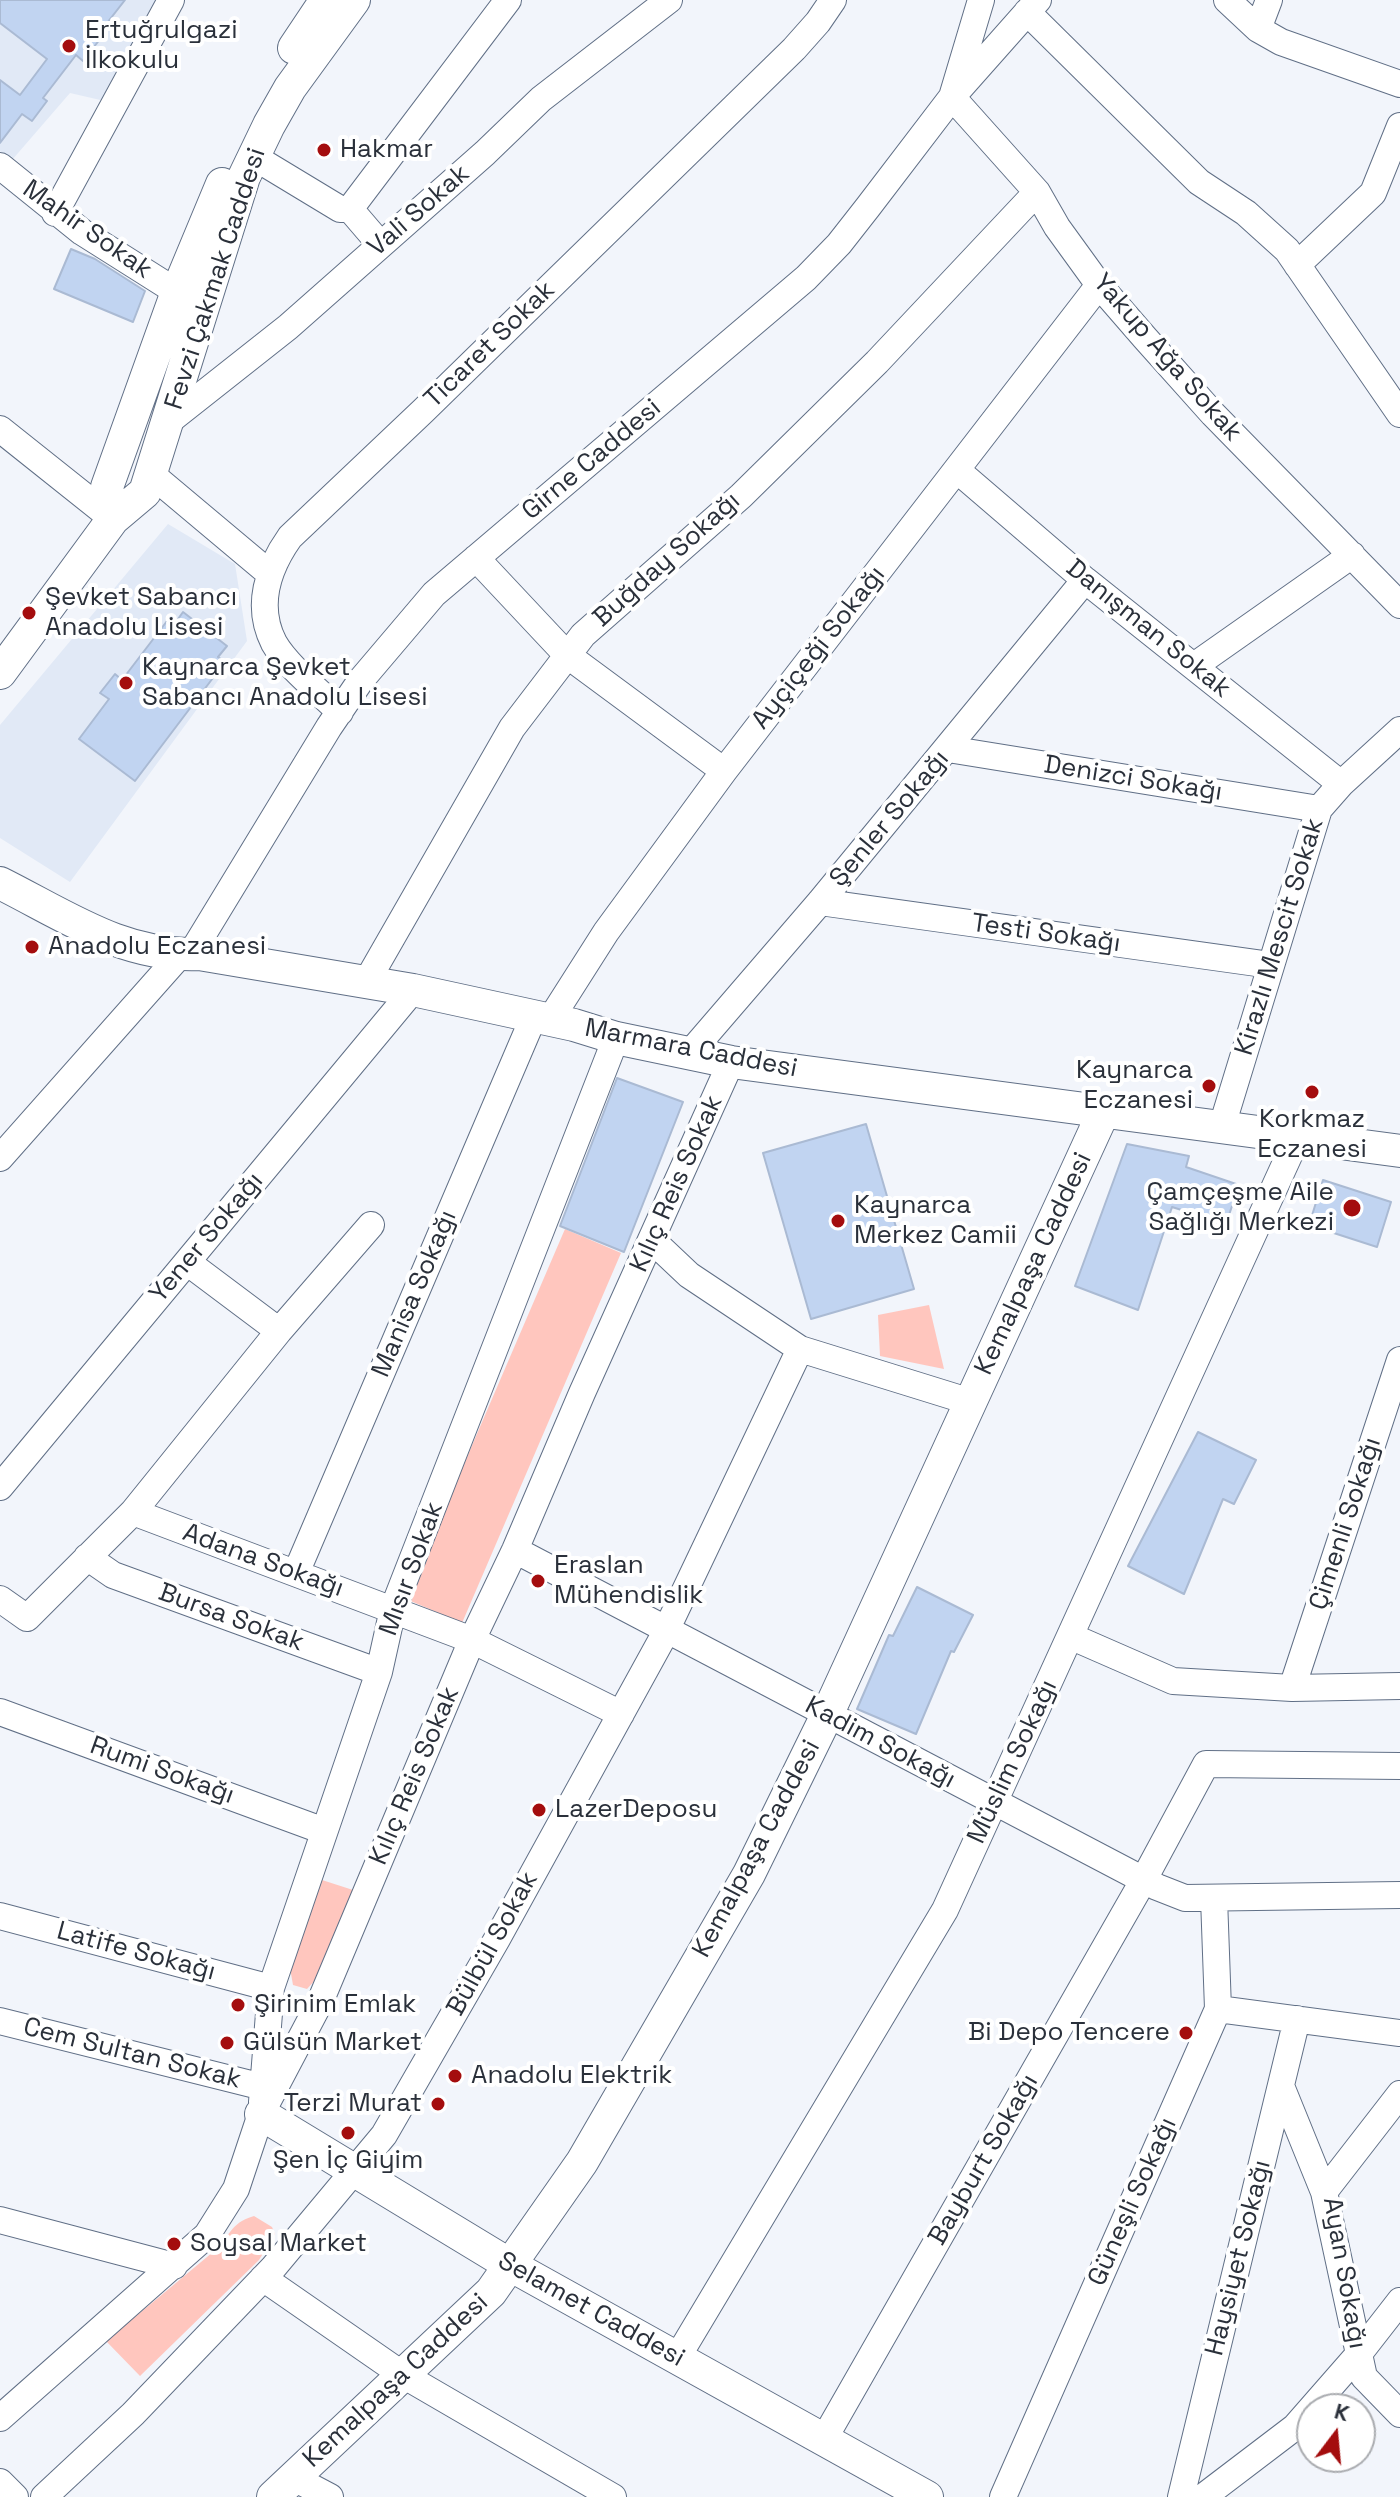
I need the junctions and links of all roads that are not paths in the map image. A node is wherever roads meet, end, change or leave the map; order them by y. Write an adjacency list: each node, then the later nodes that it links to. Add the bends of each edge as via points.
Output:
1 (171, 0): 20 (street)
2 (326, 0): 24 (street, Fevzi Çakmak Caddesi, via 267,92)
3 (354, 0): 16 (street, Fevzi Çakmak Caddesi, via 290,88)
4 (508, 0): 19 (street)
5 (669, 0): 21 (street, Vali Sokak, via 541,99)
6 (803, 0): 11 (street)
7 (981, 0): 14 (street)
8 (1227, 0): 12 (street)
9 (1269, 0): 12 (street)
10 (1033, 6): 14 (street, Girne Caddesi); 22 (street, via 1199,182 1246,213)
11 (826, 11): 33 (street, Ticaret Sokak, via 290,537)
12 (1258, 29): 13 (street)
13 (1400, 84)
14 (952, 97): 18 (street, Yakup Ağa Sokak); 32 (street, Girne Caddesi, via 839,244 806,278)
15 (1400, 126): 22 (street, via 1373,193)
16 (254, 157): 19 (street, via 340,209); 26 (street, Fevzi Çakmak Caddesi)
17 (0, 166): 20 (street, Mahir Sokak)
18 (1037, 192): 23 (street, Yakup Ağa Sokak); 36 (street, Buğday Sokağı, via 741,496)
19 (350, 209): 21 (street)
20 (55, 213): 24 (street, Mahir Sokak)
21 (380, 244): 26 (street, Vali Sokak, via 288,327)
22 (1297, 265): 25 (street)
23 (1099, 285): 28 (street, Ayçiçeği Sokağı); 31 (street, Yakup Ağa Sokak, via 1213,414)
24 (177, 292): 30 (street, Fevzi Çakmak Caddesi, via 107,487)
25 (1400, 414)
26 (169, 421): 29 (street, Fevzi Çakmak Caddesi)
27 (0, 429): 30 (street)
28 (958, 471): 34 (street, Danışman Sokak); 42 (street, Ayçiçeği Sokağı)
29 (151, 474): 30 (street, Fevzi Çakmak Caddesi, via 145,492); 33 (street)
30 (113, 519): 37 (street, Fevzi Çakmak Caddesi)
31 (1352, 555): 35 (street, Yakup Ağa Sokak); 38 (street)
32 (476, 558): 36 (street); 39 (street, Girne Caddesi, via 399,633)
33 (269, 573): 39 (street, Ticaret Sokak, via 266,619 275,644)
34 (1085, 580): 38 (street, Danışman Sokak); 41 (street, Şenler Sokağı)
35 (1400, 605)
36 (567, 655): 42 (street); 49 (street, Buğday Sokağı, via 512,728)
37 (4, 661)
38 (1194, 666): 43 (street, Danışman Sokak)
39 (340, 712): 47 (street, Girne Caddesi)
40 (1400, 730): 43 (street, Kirazlı Mescit Sokak)
41 (948, 749): 44 (street, Denizci Sokağı); 46 (street, Şenler Sokağı)
42 (724, 771): 51 (street, Ayçiçeği Sokağı)
43 (1341, 784): 44 (street, Kirazlı Mescit Sokak)
44 (1319, 809): 48 (street, Kirazlı Mescit Sokak)
45 (0, 883): 47 (street, Marmara Caddesi, via 116,941)
46 (820, 902): 48 (street, Testi Sokağı); 53 (street, Şenler Sokağı)
47 (185, 954): 49 (street, Marmara Caddesi); 59 (street, Girne Caddesi)
48 (1271, 965): 56 (street, Kirazlı Mescit Sokak)
49 (367, 981): 50 (street, Marmara Caddesi)
50 (413, 990): 51 (street, Marmara Caddesi); 62 (street, Yener Sokağı)
51 (542, 1018): 52 (street, Marmara Caddesi); 71 (street, Manisa Sokağı)
52 (616, 1038): 53 (street, Marmara Caddesi); 73 (street, Mısır Sokak)
53 (690, 1053): 54 (street, Marmara Caddesi)
54 (731, 1062): 55 (street, Marmara Caddesi); 61 (street, Kılıç Reis Sokak)
55 (1104, 1111): 56 (street, Marmara Caddesi); 66 (street, Kemalpaşa Caddesi)
56 (1222, 1126): 57 (street, Marmara Caddesi)
57 (1297, 1138): 58 (street, Marmara Caddesi); 75 (street, Müslim Sokağı)
58 (1400, 1151)
59 (0, 1158)
60 (371, 1225): 63 (street)
61 (653, 1241): 64 (street, via 689,1275); 69 (street, Kılıç Reis Sokak)
62 (187, 1262): 63 (street); 67 (street, Yener Sokağı)
63 (279, 1331): 68 (street)
64 (800, 1349): 66 (street); 74 (street, Bülbül Sokak)
65 (1400, 1360): 79 (street, Çimenli Sokağı)
66 (971, 1402): 82 (street, Kemalpaşa Caddesi)
67 (0, 1487)
68 (133, 1512): 70 (street); 71 (street, Adana Sokağı)
69 (515, 1550): 74 (street, Kadim Sokağı); 76 (street, Kılıç Reis Sokak)
70 (87, 1557): 72 (street, via 27,1618); 77 (street, Bursa Sokak, via 113,1575)
71 (296, 1573): 73 (street, Adana Sokağı)
72 (0, 1599)
73 (393, 1609): 76 (street, Adana Sokağı); 77 (street, Mısır Sokak)
74 (667, 1630): 81 (street, Bülbül Sokak); 82 (street, Kadim Sokağı)
75 (1070, 1636): 79 (street, via 1173,1681); 84 (street, Müslim Sokağı)
76 (472, 1640): 81 (street, Adana Sokağı); 97 (street, Kılıç Reis Sokak, via 320,2002)
77 (379, 1672): 85 (street, Mısır Sokak)
78 (1400, 1686): 79 (street)
79 (1292, 1688)
80 (0, 1712): 85 (street, Rumi Sokağı)
81 (621, 1714): 98 (street, Bülbül Sokak, via 384,2135)
82 (827, 1715): 84 (street, Kadim Sokağı); 101 (street, Kemalpaşa Caddesi, via 749,1874 582,2162)
83 (1400, 1766): 86 (street, Bayburt Sokağı, via 1206,1764)
84 (994, 1802): 86 (street, Kadim Sokağı); 106 (street, Müslim Sokağı, via 945,1910)
85 (324, 1831): 90 (street, Mısır Sokak)
86 (1143, 1881): 88 (street, Kadim Sokağı, via 1185,1898); 110 (street, Bayburt Sokağı)
87 (1400, 1895): 88 (street, Kadim Sokağı)
88 (1214, 1898): 91 (street, Güneşli Sokağı)
89 (0, 1916): 90 (street, Latife Sokağı)
90 (271, 1988): 97 (street, Mısır Sokak)
91 (1218, 2009): 92 (street); 118 (street, Güneşli Sokağı)
92 (1297, 2019): 94 (street); 95 (street, Haysiyet Sokağı)
93 (0, 2021): 97 (street, Cem Sultan Sokak)
94 (1400, 2033)
95 (1281, 2086): 99 (street); 119 (street, Haysiyet Sokağı)
96 (1400, 2094): 99 (street, Ayan Sokağı)
97 (262, 2100): 98 (street, Selamet Caddesi); 102 (street, Kılıç Reis Sokak, via 236,2189 207,2235)
98 (353, 2172): 101 (street, Selamet Caddesi); 103 (street, Bülbül Sokak)
99 (1324, 2192): 105 (street, Ayan Sokağı)
100 (0, 2220): 102 (street)
101 (510, 2265): 106 (street, Selamet Caddesi); 107 (street, Kemalpaşa Caddesi, via 491,2292)
102 (174, 2266): 109 (street, Kılıç Reis Sokak)
103 (263, 2278): 107 (street); 114 (street, Bülbül Sokak, via 133,2414)
104 (1400, 2301): 105 (street)
105 (1358, 2355): 108 (street, Ayan Sokağı, via 1364,2377); 120 (street, via 1295,2427)
106 (677, 2358): 110 (street, Selamet Caddesi)
107 (403, 2375): 112 (street, Kemalpaşa Caddesi); 116 (street)
108 (1400, 2414)
109 (0, 2418)
110 (824, 2439): 117 (street, Selamet Caddesi)
111 (0, 2482): 113 (street)
112 (284, 2487): 115 (street)
113 (15, 2497)
114 (44, 2497)
115 (330, 2497)
116 (613, 2497)
117 (927, 2497)
118 (1003, 2497)
119 (1181, 2497)
120 (1203, 2497)

